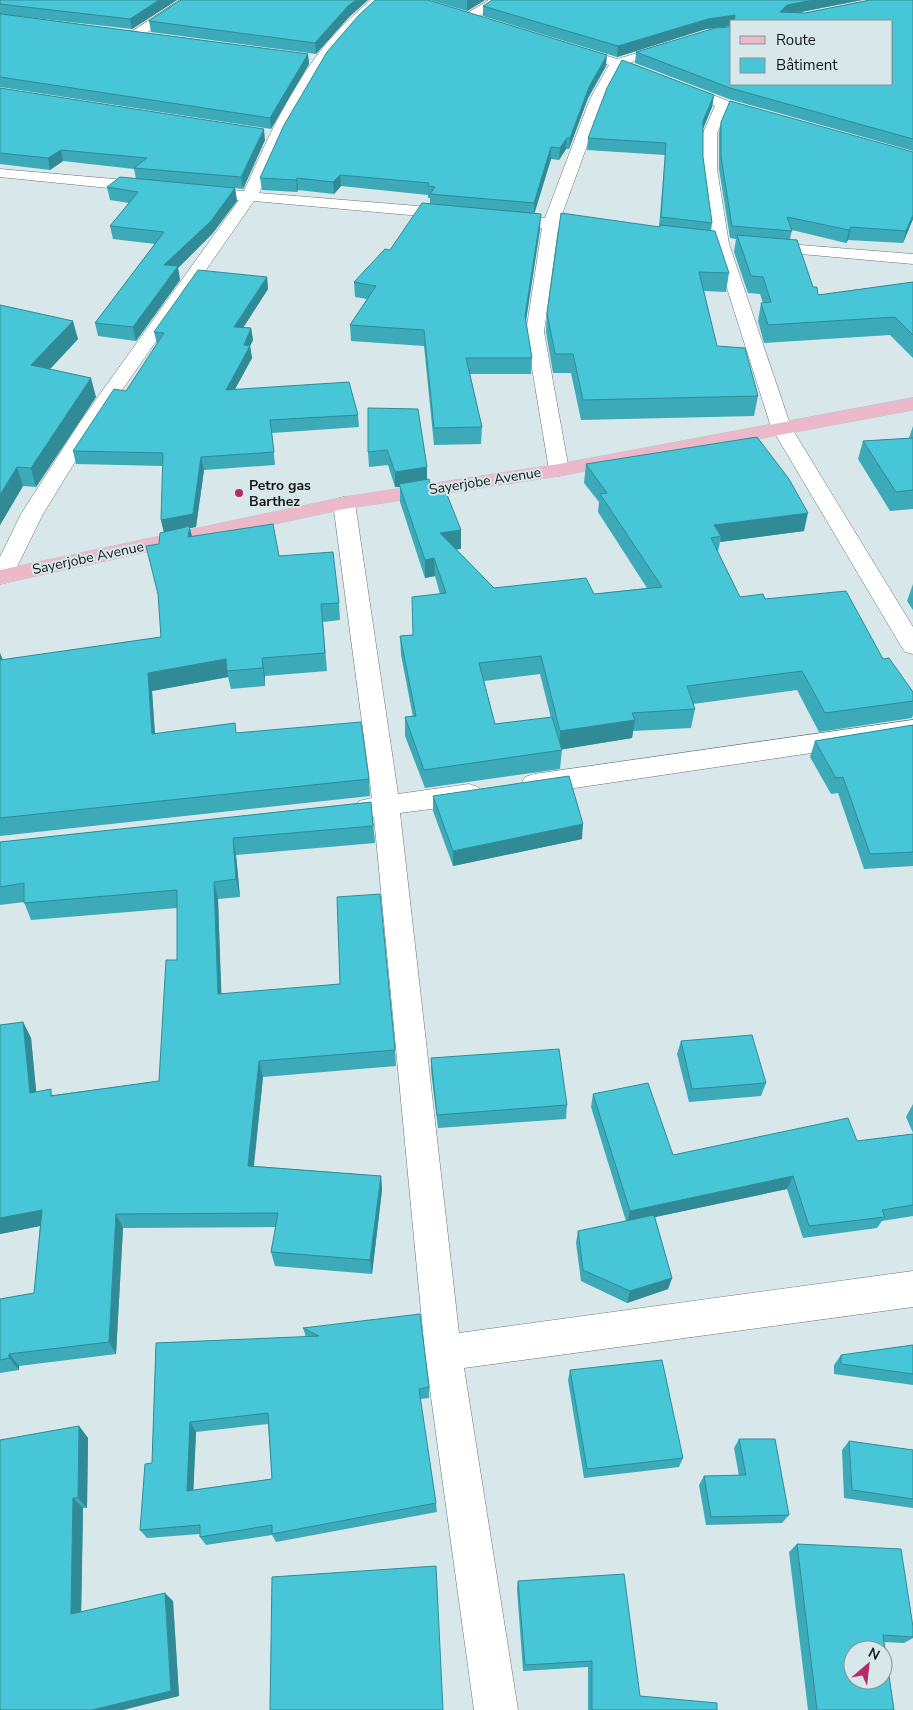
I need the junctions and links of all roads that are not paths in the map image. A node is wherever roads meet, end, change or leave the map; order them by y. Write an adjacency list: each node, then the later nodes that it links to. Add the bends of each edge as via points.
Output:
1 (188, 0): 7 (street, via 131,35)
2 (378, 0): 14 (street, via 315,59 271,135)
3 (497, 0): 5 (street)
4 (449, 12): 5 (street)
5 (468, 18): 6 (street)
6 (486, 23)
7 (155, 38)
8 (552, 43): 10 (street)
9 (650, 53): 10 (street)
10 (617, 64): 17 (street, via 597,99); 20 (street, via 728,105 710,133 710,168)
11 (0, 173): 12 (street)
12 (164, 188)
13 (183, 190): 14 (street)
14 (250, 197): 15 (street); 26 (street, via 87,426 32,514)
15 (473, 216)
16 (493, 218): 17 (street)
17 (551, 223): 18 (street); 24 (street, via 535,332)
18 (608, 230)
19 (702, 242): 20 (street)
20 (721, 244): 21 (street); 23 (street)
21 (913, 259)
22 (913, 404): 23 (main road, Sayerjobe Avenue)
23 (781, 427): 24 (main road, Sayerjobe Avenue); 27 (street)
24 (559, 470): 25 (main road, Sayerjobe Avenue)
25 (344, 503): 26 (main road, Sayerjobe Avenue); 29 (street)
26 (1, 577)
27 (913, 646)
28 (913, 729): 29 (street)
29 (386, 806): 30 (street); 32 (street)
30 (346, 810)
31 (913, 1289): 32 (street)
32 (443, 1353): 33 (street)
33 (496, 1710)

